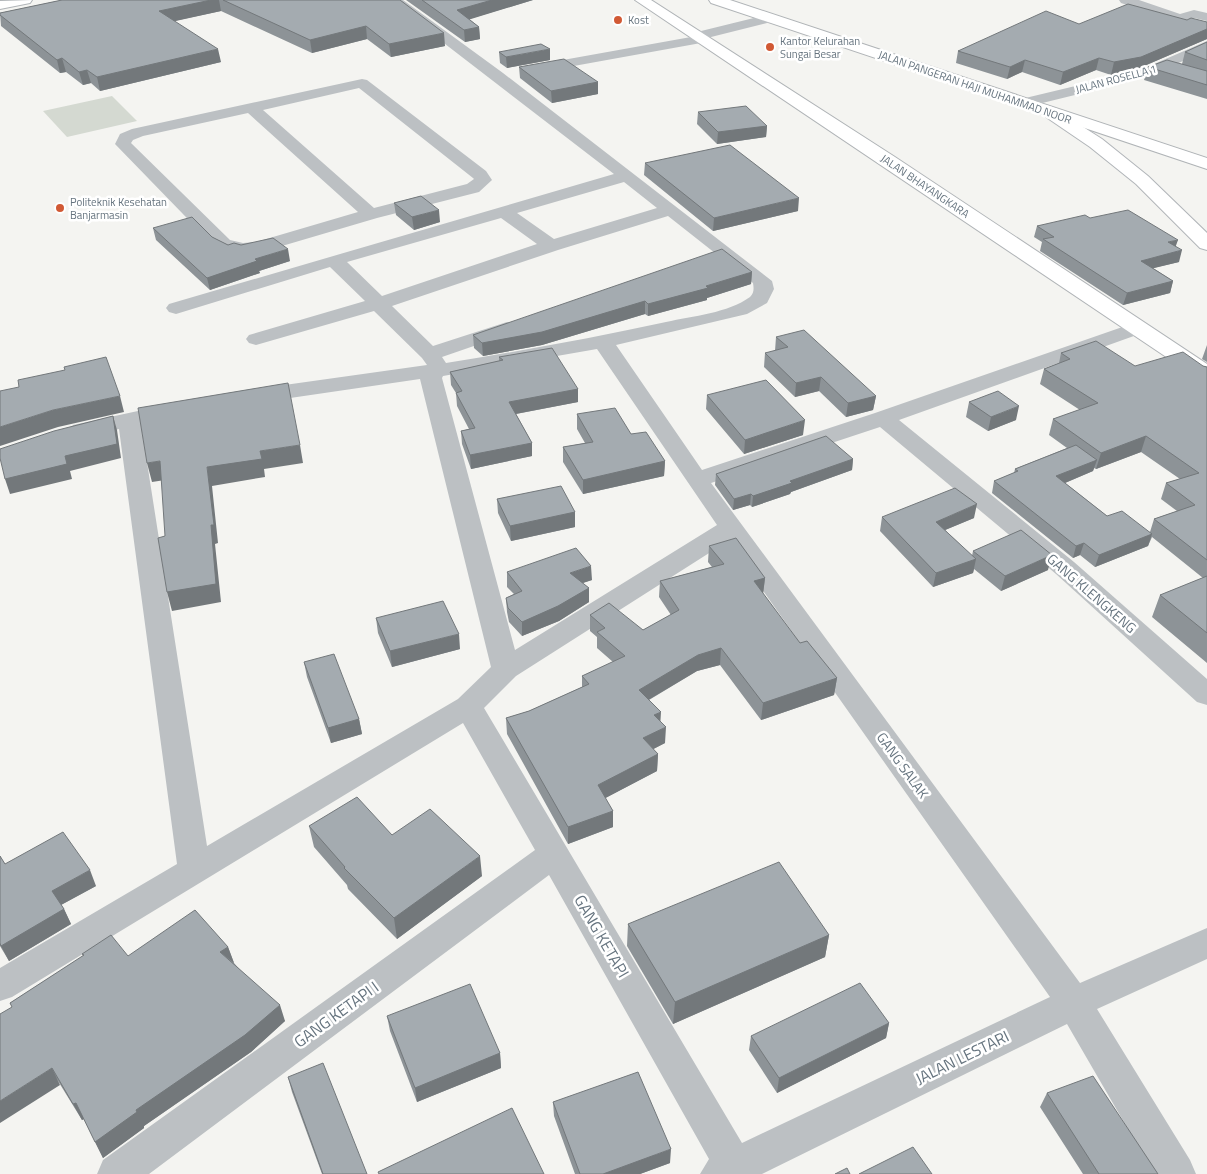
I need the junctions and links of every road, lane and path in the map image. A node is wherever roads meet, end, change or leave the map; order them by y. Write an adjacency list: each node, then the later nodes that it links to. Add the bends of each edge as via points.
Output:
1 (25, 0): 6 (main road)
2 (642, 0): 9 (main road, JALAN BHAYANGKARA)
3 (716, 0): 8 (main road, JALAN PANGERAN HAJI MUHAMMAD NOOR)
4 (1126, 0): 7 (street, via 1179,18 1192,14)
5 (400, 1): 13 (street)
6 (0, 5)
7 (1207, 17)
8 (770, 18): 9 (street); 14 (main road, JALAN PANGERAN HAJI MUHAMMAD NOOR)
9 (700, 37): 13 (street); 31 (main road, JALAN BHAYANGKARA)
10 (1207, 45): 11 (street, JALAN ROSELLA 1)
11 (1164, 66): 12 (street); 14 (street, JALAN ROSELLA 1, via 1121,80)
12 (1181, 72)
13 (498, 76): 20 (street)
14 (1022, 103): 16 (main road, JALAN PANGERAN HAJI MUHAMMAD NOOR)
15 (251, 108): 23 (street); 23 (street, via 362,83 483,180 474,188); 23 (street, via 138,132 126,137 123,144 223,244 233,247 258,247)
16 (1049, 112): 17 (main road, JALAN PANGERAN HAJI MUHAMMAD NOOR); 18 (main road)
17 (1126, 137): 18 (main road, via 1111,136); 19 (main road, JALAN PANGERAN HAJI MUHAMMAD NOOR)
18 (1096, 143): 25 (main road, via 1142,180)
19 (1207, 164)
20 (627, 176): 21 (street); 22 (street)
21 (504, 210): 24 (street); 26 (street)
22 (670, 210): 26 (street); 33 (street, via 716,255 762,281 764,289 757,301 740,310)
23 (378, 212): 24 (street)
24 (415, 237): 27 (street)
25 (1207, 244)
26 (552, 246): 28 (street)
27 (334, 260): 28 (street); 29 (street)
28 (377, 304): 32 (street); 34 (street)
29 (176, 308)
30 (522, 322): 34 (street)
31 (1138, 328): 35 (main road, JALAN BHAYANGKARA); 38 (street)
32 (256, 339)
33 (603, 342): 34 (street); 41 (street, GANG SALAK)
34 (432, 363): 36 (street); 43 (street, via 432,384)
35 (1207, 374)
36 (237, 398)
37 (200, 405): 39 (street)
38 (883, 418): 41 (street); 44 (street, GANG KLENGKENG, via 1064,568)
39 (129, 420): 40 (street); 47 (street)
40 (63, 434)
41 (697, 480): 42 (street, GANG SALAK)
42 (732, 527): 43 (street); 50 (street, GANG SALAK)
43 (506, 669): 45 (street)
44 (1207, 695)
45 (468, 706): 46 (street, GANG KETAPI); 47 (street)
46 (555, 853): 51 (street, GANG KETAPI); 52 (street, GANG KETAPI I)
47 (194, 869): 49 (street)
48 (1207, 943): 50 (street, JALAN LESTARI)
49 (0, 986)
50 (1074, 1003): 51 (street, JALAN LESTARI); 53 (street, GANG SALAK)
51 (727, 1170)
52 (117, 1174)
53 (1176, 1174)

